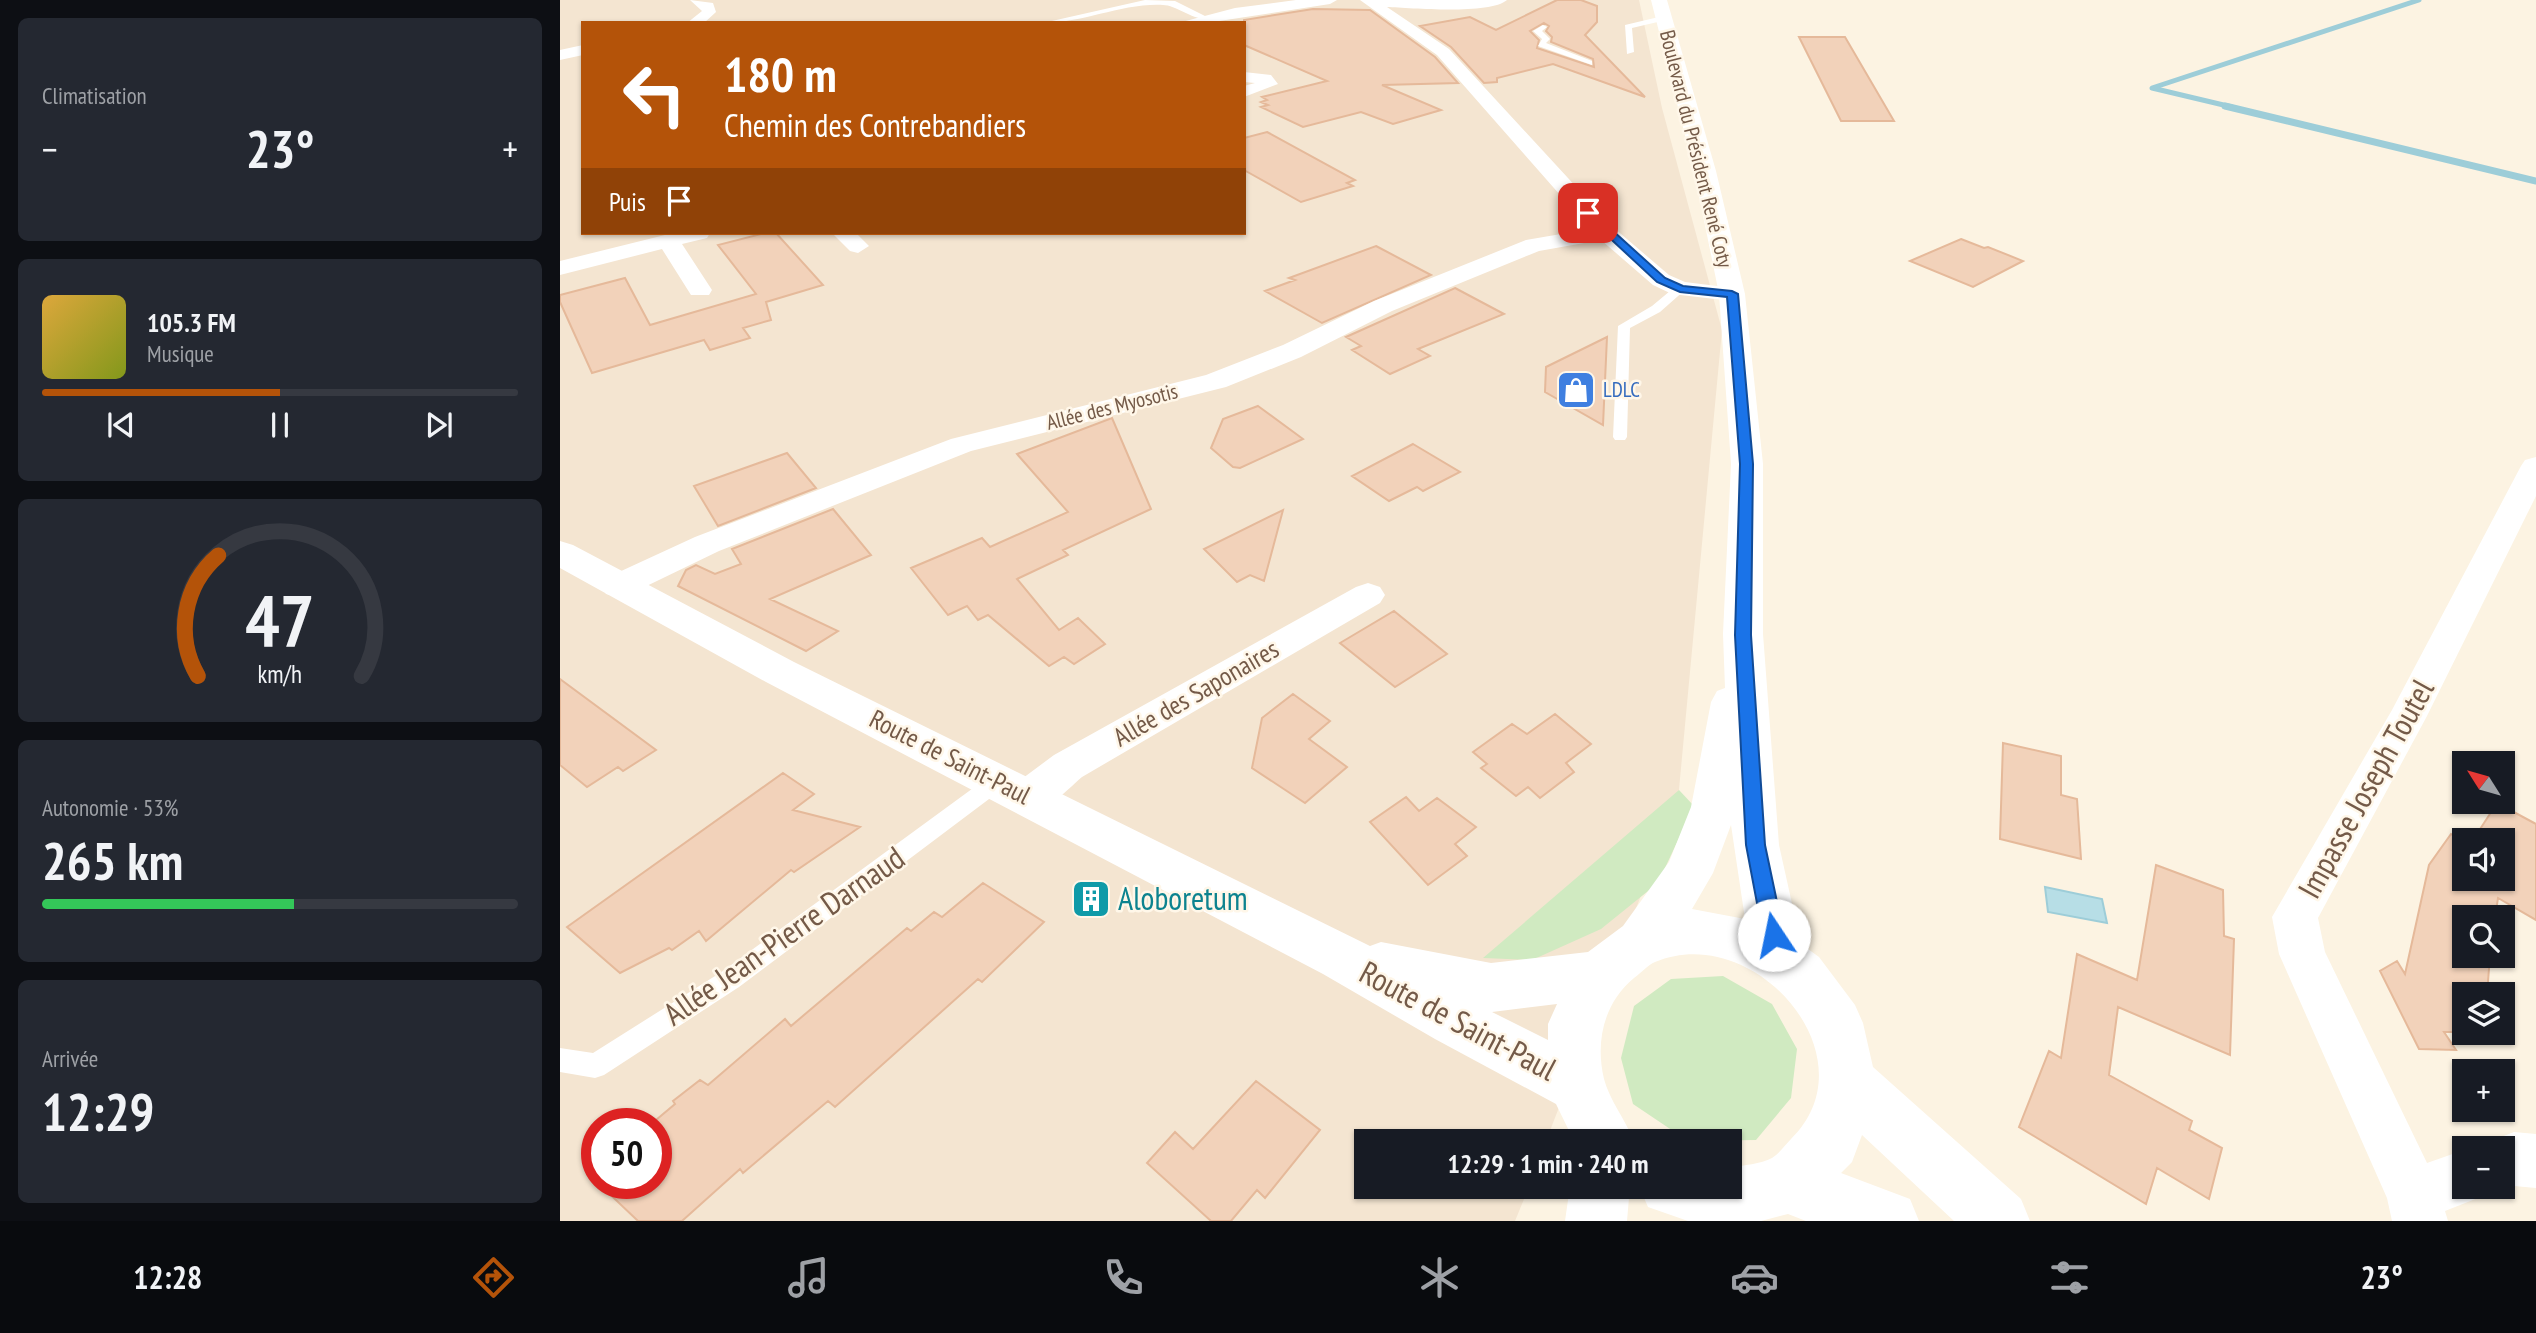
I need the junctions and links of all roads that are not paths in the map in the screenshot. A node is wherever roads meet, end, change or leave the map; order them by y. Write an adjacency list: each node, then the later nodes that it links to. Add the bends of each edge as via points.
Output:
1 (697, 0): 7 (street, via 708,6 709,12)
2 (1330, 0): 6 (street)
3 (1500, 0): 4 (street, via 1462,5)
4 (1368, 1): 17 (street, via 1443,52)
5 (1661, 9): 12 (lane, via 1628,27); 23 (main road, Boulevard du Président René Coty, via 1705,171)
6 (1206, 18): 8 (lane, via 1172,3 1146,2); 9 (street)
7 (697, 21)
8 (1057, 21)
9 (1193, 21)
10 (1543, 27): 14 (lane, via 1537,32 1546,39 1541,44)
11 (581, 50): 13 (street)
12 (1630, 52)
13 (560, 55)
14 (1589, 63)
15 (1246, 77): 16 (street, via 1265,79 1269,84)
16 (1246, 91)
17 (1606, 233): 21 (street, via 1661,280); 27 (street, Allée des Myosotis, via 1534,245 1216,381 961,445 707,544)
18 (690, 235): 19 (street)
19 (668, 240): 20 (street); 22 (street)
20 (560, 268)
21 (1680, 289): 23 (street); 24 (lane, via 1624,326)
22 (700, 290)
23 (1732, 294): 29 (main road, Boulevard du Président René Coty, via 1747,464)
24 (1620, 437)
25 (2536, 466): 45 (street, Impasse Joseph Toutel, via 2408,716 2295,917 2302,954)
26 (560, 554): 27 (main road, Route de Saint-Paul)
27 (618, 586): 30 (main road, Route de Saint-Paul)
28 (1368, 595): 30 (street, Allée des Saponaires, via 1068,766)
29 (1743, 635): 31 (main road, Boulevard du Président René Coty, via 1714,807 1689,873); 33 (main road, Boulevard du Président René Coty, via 1755,845)
30 (1014, 789): 32 (main road, Route de Saint-Paul); 35 (lane, Allée Jean-Pierre Darnaud, via 595,1066)
31 (1642, 942): 33 (main road, via 1695,931 1740,940); 34 (main road)
32 (1341, 957): 34 (main road, Route de Saint-Paul, via 1491,988); 37 (main road, Route de Saint-Paul)
33 (1778, 958): 36 (main road, via 1801,974 1836,1023)
34 (1599, 975): 37 (main road, via 1575,1024)
35 (560, 1060)
36 (1848, 1083): 41 (main road, via 1831,1141); 48 (main road)
37 (1576, 1084): 38 (main road)
38 (1599, 1129)
39 (2515, 1160): 40 (street)
40 (2536, 1161)
41 (1788, 1184): 44 (main road); 47 (main road)
42 (2452, 1185): 45 (street, Impasse Joseph Toutel)
43 (1599, 1199): 46 (main road)
44 (1702, 1203)
45 (2417, 1208)
46 (1596, 1221)
47 (1888, 1221)
48 (1999, 1221)

